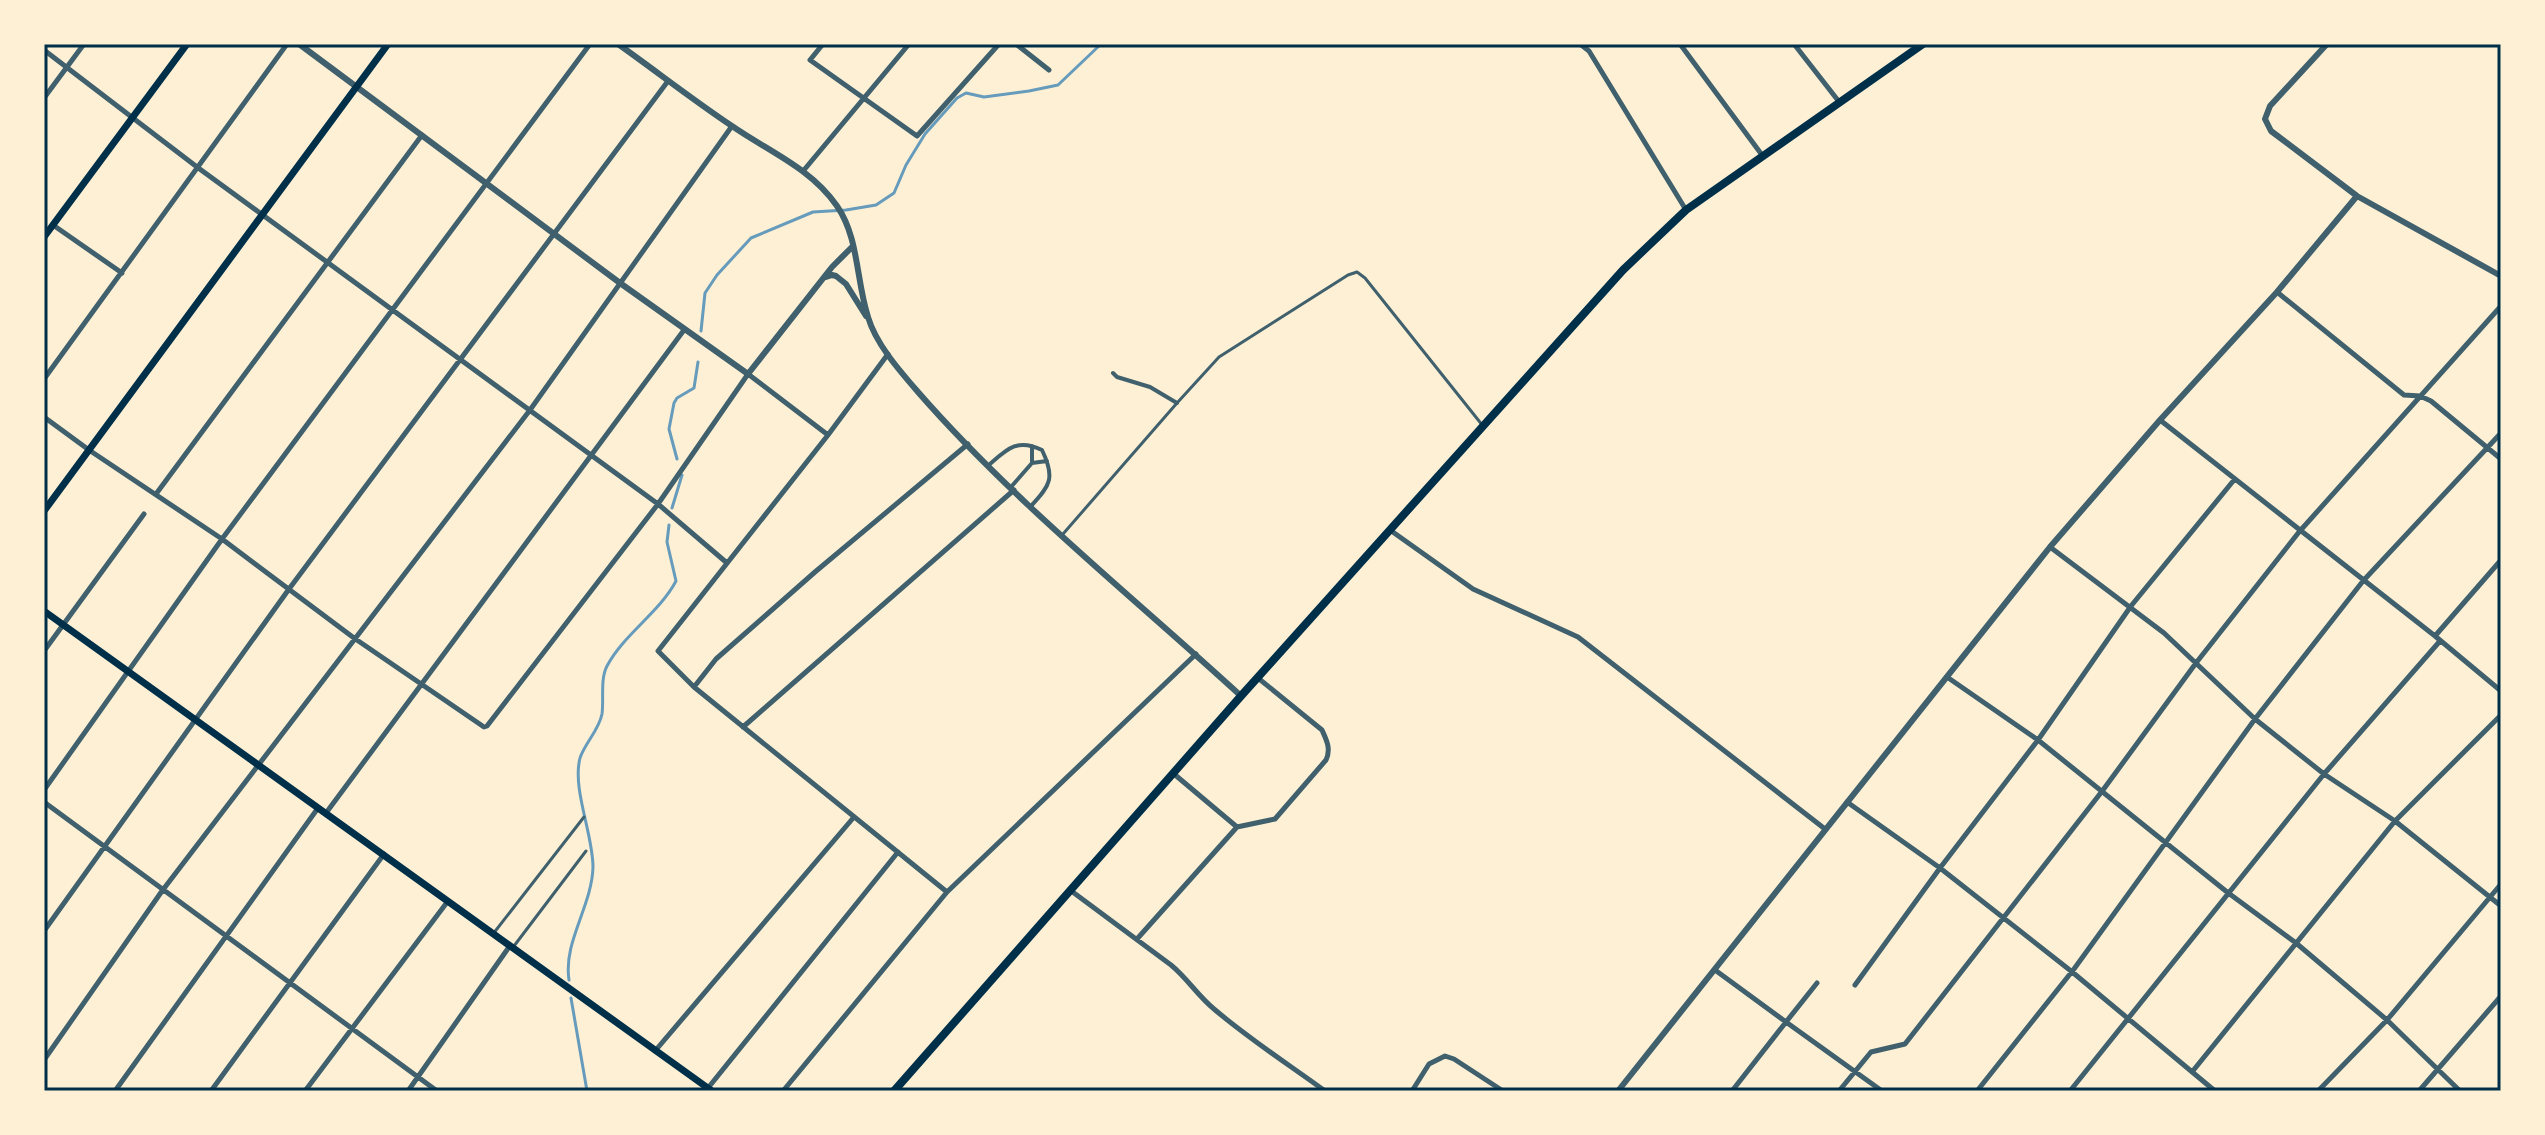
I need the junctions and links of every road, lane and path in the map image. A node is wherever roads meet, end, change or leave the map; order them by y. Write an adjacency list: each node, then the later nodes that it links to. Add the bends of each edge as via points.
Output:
1 (84, 44): 18 (street)
2 (187, 44): 25 (main road)
3 (287, 44): 29 (street)
4 (299, 44): 21 (street)
5 (388, 44): 21 (main road)
6 (590, 44): 31 (street)
7 (618, 44): 20 (street)
8 (823, 44): 23 (street, via 810,60)
9 (909, 44): 23 (street)
10 (999, 44): 23 (street, via 917,136)
11 (1016, 44): 19 (street)
12 (1580, 44): 33 (street)
13 (1680, 44): 28 (street)
14 (1794, 44): 24 (street)
15 (1923, 44): 24 (main road)
16 (2327, 44): 32 (street, via 2270,106 2265,119 2282,141)
17 (44, 50): 18 (street)
18 (67, 66): 22 (street); 25 (street)
19 (1049, 70)
20 (669, 80): 26 (street); 36 (street)
21 (357, 86): 27 (street); 34 (main road)
22 (44, 98)
23 (864, 98): 30 (street)
24 (1840, 103): 28 (main road)
25 (132, 116): 29 (street); 35 (main road)
26 (732, 126): 30 (street); 43 (street)
27 (422, 135): 31 (street); 39 (street)
28 (1762, 155): 33 (main road)
29 (197, 167): 34 (street); 40 (street)
30 (804, 170): 38 (street, via 836,204)
31 (485, 183): 36 (street); 46 (street)
32 (2357, 196): 41 (street); 44 (street)
33 (1686, 210): 59 (main road, via 1623,270)
34 (262, 214): 39 (street); 65 (main road)
35 (53, 225): 37 (main road); 40 (street)
36 (554, 234): 43 (street); 50 (street)
37 (44, 237)
38 (853, 246): 42 (street); 47 (street)
39 (328, 261): 46 (street); 73 (street)
40 (122, 273): 53 (street)
41 (2501, 276)
42 (824, 277): 47 (street, via 842,280); 52 (street)
43 (620, 283): 48 (street); 56 (street)
44 (2277, 292): 54 (street, via 2404,395); 58 (street)
45 (2501, 306): 54 (street)
46 (392, 308): 50 (street); 81 (street)
47 (868, 319): 49 (street)
48 (684, 330): 52 (street); 66 (street)
49 (888, 354): 61 (street); 62 (street)
50 (462, 359): 56 (street); 86 (street)
51 (1113, 373): 55 (street)
52 (748, 374): 61 (street); 74 (street)
53 (44, 379)
54 (2420, 396): 64 (street); 79 (street)
55 (1177, 403): 59 (lane, via 1219,357 1357,272); 80 (lane)
56 (530, 410): 66 (street); 90 (street)
57 (44, 417): 65 (street)
58 (2160, 420): 71 (street); 82 (street)
59 (1483, 426): 78 (main road)
60 (2501, 433): 64 (street)
61 (828, 435): 84 (street)
62 (968, 444): 70 (street); 99 (street, via 716,659)
63 (1032, 446): 68 (street, via 1042,450); 69 (street); 70 (street, via 1011,447)
64 (2487, 447): 67 (street); 85 (street)
65 (89, 450): 73 (street); 76 (main road)
66 (591, 455): 74 (street); 98 (street)
67 (2501, 459)
68 (1047, 461): 69 (street); 75 (street, via 1051,481)
69 (1032, 463): 72 (street)
70 (989, 465): 72 (street)
71 (2234, 480): 79 (street); 87 (street)
72 (1012, 488): 75 (street); 105 (street)
73 (156, 494): 81 (street)
74 (658, 504): 84 (street); 98 (street, via 485,727)
75 (1031, 506): 80 (street)
76 (44, 511)
77 (144, 514): 89 (street)
78 (1389, 529): 96 (main road); 119 (street, via 1473,589 1578,637)
79 (2299, 532): 85 (street); 94 (street)
80 (1061, 536): 93 (street)
81 (222, 539): 86 (street); 95 (street)
82 (2050, 547): 87 (street); 97 (street)
83 (2501, 560): 91 (street)
84 (727, 563): 99 (street, via 658,649)
85 (2363, 581): 91 (street); 104 (street)
86 (289, 589): 90 (street); 103 (street)
87 (2131, 606): 94 (street); 106 (street)
88 (44, 611): 89 (main road)
89 (62, 624): 92 (street); 95 (main road)
90 (354, 638): 98 (street); 107 (street)
91 (2438, 638): 100 (street); 109 (street)
92 (44, 651)
93 (1196, 654): 101 (street); 129 (street)
94 (2196, 663): 104 (street); 111 (street)
95 (128, 671): 103 (main road); 110 (street)
96 (1257, 677): 101 (main road); 118 (street, via 1322,730 1329,753 1275,819)
97 (1947, 677): 106 (street); 113 (street)
98 (420, 685): 114 (street)
99 (694, 687): 105 (street)
100 (2501, 691)
101 (1241, 696): 108 (main road)
102 (2501, 715): 117 (street)
103 (195, 719): 107 (main road); 121 (street)
104 (2255, 719): 109 (street); 120 (street)
105 (743, 727): 116 (street)
106 (2038, 740): 111 (street); 125 (street)
107 (259, 764): 114 (main road); 128 (street)
108 (1174, 774): 118 (street); 127 (main road)
109 (2324, 774): 117 (street); 130 (street)
110 (44, 790)
111 (2103, 790): 120 (street); 134 (street)
112 (44, 802): 121 (street)
113 (1847, 802): 119 (street); 125 (street)
114 (322, 810): 124 (main road); 137 (street)
115 (584, 817): 136 (lane)
116 (854, 817): 123 (street); 151 (street)
117 (2395, 821): 131 (street); 139 (street)
118 (1237, 827): 138 (street)
119 (1825, 829): 141 (street)
120 (2165, 842): 130 (street); 142 (street)
121 (105, 848): 128 (street); 135 (street)
122 (586, 851): 140 (lane)
123 (898, 852): 129 (street); 157 (street)
124 (384, 854): 132 (main road); 143 (street)
125 (1940, 868): 134 (street); 145 (street)
126 (2501, 884): 131 (street)
127 (1070, 890): 138 (street); 164 (main road)
128 (162, 891): 137 (street); 152 (street)
129 (947, 892): 163 (street)
130 (2227, 892): 139 (street); 147 (street)
131 (2490, 896): 133 (street); 148 (street)
132 (449, 900): 136 (main road); 150 (street)
133 (2501, 906)
134 (2003, 917): 142 (street); 154 (street, via 1905,1044 1871,1052)
135 (44, 931)
136 (493, 934): 140 (main road)
137 (227, 935): 143 (street); 158 (street)
138 (1137, 939): 165 (street, via 1186,977 1220,1014)
139 (2296, 943): 148 (street); 155 (street)
140 (511, 948): 151 (main road); 156 (street)
141 (1715, 970): 149 (street); 168 (street)
142 (2071, 971): 147 (street); 172 (street)
143 (289, 981): 150 (street); 159 (street)
144 (1817, 983): 149 (street)
145 (1855, 985)
146 (2501, 996): 153 (street)
147 (2127, 1020): 155 (street); 173 (street)
148 (2387, 1020): 153 (street); 175 (street)
149 (1786, 1022): 154 (street); 169 (street)
150 (351, 1028): 156 (street); 160 (street)
151 (655, 1051): 157 (main road)
152 (44, 1060)
153 (2438, 1070): 176 (street); 177 (street)
154 (1854, 1071): 170 (street); 171 (street)
155 (2192, 1072): 174 (street)
156 (418, 1077): 161 (street); 162 (street)
157 (710, 1089)
158 (115, 1091)
159 (211, 1091)
160 (305, 1091)
161 (408, 1091)
162 (437, 1091)
163 (783, 1091)
164 (894, 1091)
165 (1325, 1091)
166 (1412, 1091): 167 (street, via 1429,1064 1445,1056)
167 (1503, 1091)
168 (1618, 1091)
169 (1732, 1091)
170 (1839, 1091)
171 (1882, 1091)
172 (1977, 1091)
173 (2070, 1091)
174 (2215, 1091)
175 (2318, 1091)
176 (2419, 1091)
177 (2460, 1091)

